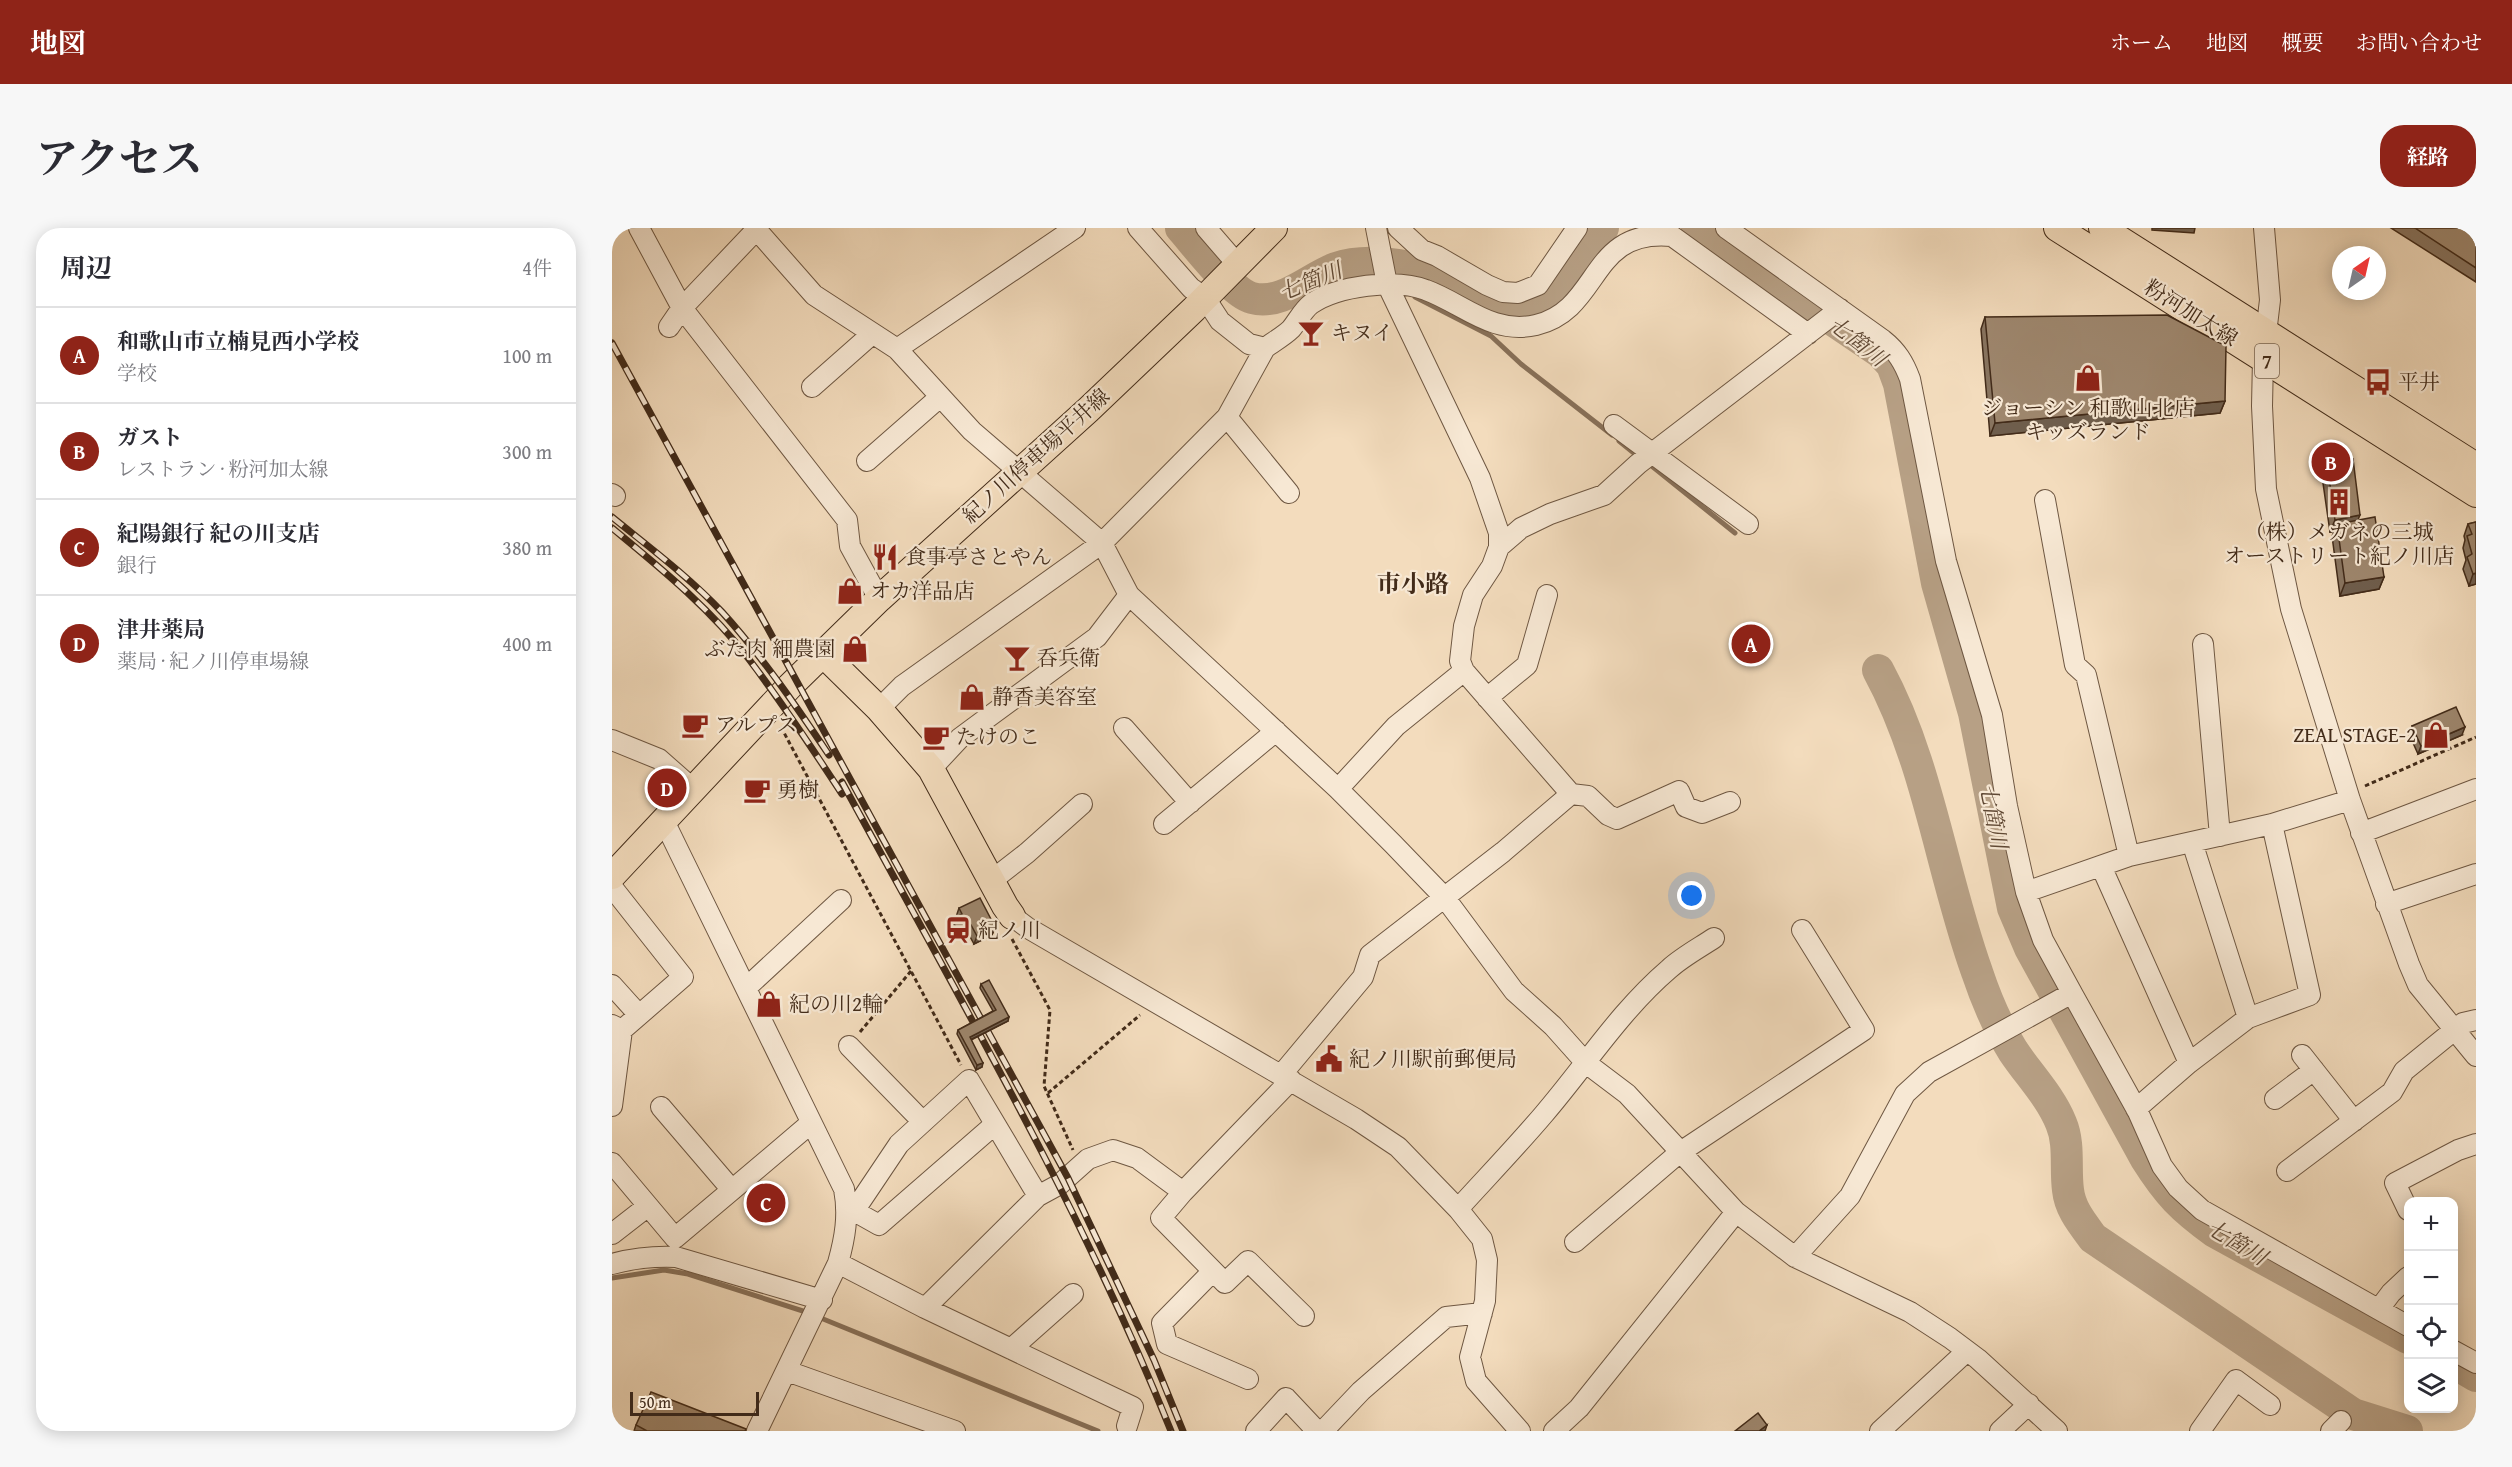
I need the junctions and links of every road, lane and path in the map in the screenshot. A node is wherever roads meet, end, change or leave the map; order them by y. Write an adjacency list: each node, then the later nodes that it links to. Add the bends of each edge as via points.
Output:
1 (639, 228): 18 (street)
2 (1075, 228): 24 (street)
3 (1138, 228): 17 (street, via 1191,288)
4 (1206, 228): 15 (street)
5 (1274, 228): 15 (main road, 紀ノ川停車場平井線)
6 (1398, 228): 7 (street, via 1422,250 1487,285 1518,293 1538,285)
7 (1577, 228)
8 (1726, 228): 19 (street)
9 (2057, 228): 25 (main road, 粉河加太線 / 7)
10 (2102, 228): 21 (main road, 粉河加太線 / 7)
11 (2264, 228): 21 (street, via 2270,300)
12 (756, 229): 18 (street); 22 (street, via 814,295)
13 (1631, 230): 16 (street, via 1605,255 1570,306 1555,319 1536,325 1497,325 1426,290); 19 (street, via 1672,237)
14 (1377, 235): 16 (street)
15 (1236, 267): 17 (main road, 紀ノ川停車場平井線)
16 (1386, 282): 23 (street, via 1341,290 1310,305 1289,330); 39 (street, via 1480,478 1499,533)
17 (1209, 294): 23 (street, via 1220,321 1249,344); 33 (main road, 紀ノ川停車場平井線)
18 (682, 308): 20 (street); 42 (street, via 847,520 850,546)
19 (1826, 320): 30 (street); 74 (street, via 1877,335 1894,348 1910,379 1946,561 1992,715)
20 (669, 327)
21 (2265, 333): 25 (street); 32 (main road, 粉河加太線 / 7)
22 (872, 334): 24 (street); 26 (street)
23 (1265, 348): 28 (street)
24 (897, 349): 27 (street)
25 (2263, 359): 35 (main road, 粉河加太線 / 7); 58 (street, via 2266,489 2291,609)
26 (812, 387)
27 (940, 397): 31 (street); 33 (street)
28 (1227, 417): 34 (street); 38 (street)
29 (1614, 425): 30 (street)
30 (1647, 457): 37 (street); 39 (street, via 1604,495 1521,528)
31 (867, 461)
32 (2476, 466)
33 (1020, 472): 38 (street); 42 (main road, 紀ノ川停車場平井線)
34 (1289, 493)
35 (2476, 494)
36 (2045, 500): 68 (street, via 2074,664 2086,675)
37 (1748, 524)
38 (1102, 543): 40 (street); 48 (street, via 902,686)
39 (1499, 547): 45 (street, via 1473,595 1464,626 1460,661)
40 (1130, 595): 50 (street); 53 (street, via 1096,637 960,738)
41 (1547, 595): 46 (street, via 1527,665)
42 (879, 598): 44 (main road, 紀ノ川停車場平井線)
43 (2203, 644): 66 (street)
44 (823, 654): 47 (main road, 紀ノ川停車場平井線); 48 (main road)
45 (1464, 670): 46 (street); 55 (street, via 1396,726)
46 (1487, 698): 57 (street)
47 (771, 708): 54 (main road, 紀ノ川停車場平井線); 81 (path)
48 (879, 709): 53 (main road)
49 (1124, 728): 60 (street)
50 (1276, 731): 55 (street); 60 (street)
51 (2476, 737): 58 (path)
52 (612, 740): 54 (street, via 659,759)
53 (931, 769): 72 (main road)
54 (693, 789): 62 (main road, 紀ノ川停車場平井線)
55 (1338, 789): 75 (street)
56 (2476, 789): 65 (street)
57 (1571, 794): 59 (street, via 1587,796 1617,819 1679,791 1686,807 1701,813); 75 (street)
58 (2348, 795): 64 (street); 65 (street)
59 (1730, 802)
60 (1190, 803): 63 (street)
61 (1082, 804): 72 (street)
62 (664, 821): 71 (main road, 紀ノ川停車場平井線); 83 (street)
63 (1164, 824)
64 (2272, 824): 66 (street); 87 (street, via 2310,995)
65 (2361, 833): 77 (street)
66 (2220, 836): 67 (street)
67 (2192, 842): 68 (street); 87 (street)
68 (2129, 856): 69 (street)
69 (2101, 866): 74 (street); 94 (street)
70 (2476, 874): 77 (street)
71 (612, 876)
72 (991, 881): 78 (main road)
73 (612, 886): 86 (street, via 683,977)
74 (2026, 892): 84 (street)
75 (1445, 898): 93 (street, via 1514,992 1553,1026); 95 (street, via 1370,955 1363,977)
76 (841, 900): 83 (street)
77 (2386, 904): 90 (street, via 2418,985)
78 (1012, 916): 85 (street); 97 (path, via 1004,923 1050,1010 1044,1086)
79 (1802, 930): 107 (street, via 1864,1030)
80 (1714, 939): 93 (street, via 1670,968 1610,1029)
81 (910, 971): 91 (path); 96 (path)
82 (612, 985): 86 (street)
83 (746, 988): 104 (street)
84 (2064, 997): 101 (street); 121 (street, via 1929,1072 1905,1094 1850,1196)
85 (1156, 1001): 95 (street); 97 (path)
86 (639, 1015): 89 (street)
87 (2248, 1018): 94 (street)
88 (2476, 1020): 90 (street, via 2463,1023)
89 (617, 1027): 99 (street)
90 (2455, 1031): 92 (street); 102 (street, via 2404,1071 2392,1092)
91 (849, 1046): 103 (street)
92 (2476, 1056)
93 (1586, 1063): 107 (street, via 1627,1094); 117 (street)
94 (2189, 1063): 101 (street)
95 (1287, 1077): 112 (street); 117 (street, via 1398,1147)
96 (969, 1080): 103 (street); 105 (street)
97 (1048, 1093): 109 (path)
98 (2275, 1099): 102 (street, via 2308,1062)
99 (612, 1104)
100 (661, 1107): 111 (street)
101 (2136, 1109): 128 (street, via 2162,1166 2202,1210)
102 (2354, 1121): 110 (street)
103 (923, 1122): 116 (street, via 899,1144)
104 (811, 1123): 111 (street); 116 (street)
105 (994, 1125): 113 (street); 116 (street, via 879,1225)
106 (2476, 1144): 114 (street, via 2395,1183)
107 (1679, 1153): 118 (street); 120 (street)
108 (612, 1163): 115 (street)
109 (1079, 1167): 112 (street, via 1088,1159 1113,1150 1137,1158); 113 (street)
110 (2287, 1171)
111 (732, 1190): 115 (street, via 675,1238)
112 (1183, 1192): 124 (street, via 1161,1218)
113 (1038, 1196): 127 (street)
114 (2404, 1200)
115 (648, 1206): 119 (street)
116 (851, 1209): 122 (street)
117 (1458, 1209): 130 (street, via 1482,1239 1487,1260)
118 (1736, 1212): 121 (street); 148 (street, via 1579,1408)
119 (612, 1234)
120 (1575, 1242)
121 (1795, 1257): 134 (street, via 1910,1312)
122 (838, 1263): 127 (street); 129 (street)
123 (612, 1264): 129 (street, via 644,1257 676,1257)
124 (1213, 1270): 131 (street, via 1225,1283 1248,1261); 138 (street, via 1162,1323 1167,1344)
125 (2404, 1281): 128 (street)
126 (1073, 1294): 133 (street)
127 (925, 1308): 133 (street)
128 (2379, 1309): 132 (street)
129 (817, 1310): 137 (street)
130 (1482, 1313): 146 (street, via 1446,1317 1361,1391); 147 (street, via 1470,1357 1476,1381)
131 (1304, 1316)
132 (2404, 1323)
133 (1011, 1349): 141 (street, via 1133,1407)
134 (1967, 1351): 139 (street); 149 (street)
135 (2458, 1353): 136 (street)
136 (2476, 1363)
137 (787, 1371): 142 (street); 143 (street)
138 (1248, 1379)
139 (2029, 1404): 150 (street); 151 (street)
140 (2270, 1405): 152 (street, via 2236,1380)
141 (1127, 1426)
142 (757, 1431)
143 (955, 1431)
144 (1256, 1431): 145 (street, via 1286,1398)
145 (1317, 1431)
146 (1323, 1431)
147 (1520, 1431)
148 (1554, 1431)
149 (1880, 1431)
150 (2000, 1431)
151 (2057, 1431)
152 (2200, 1431)

